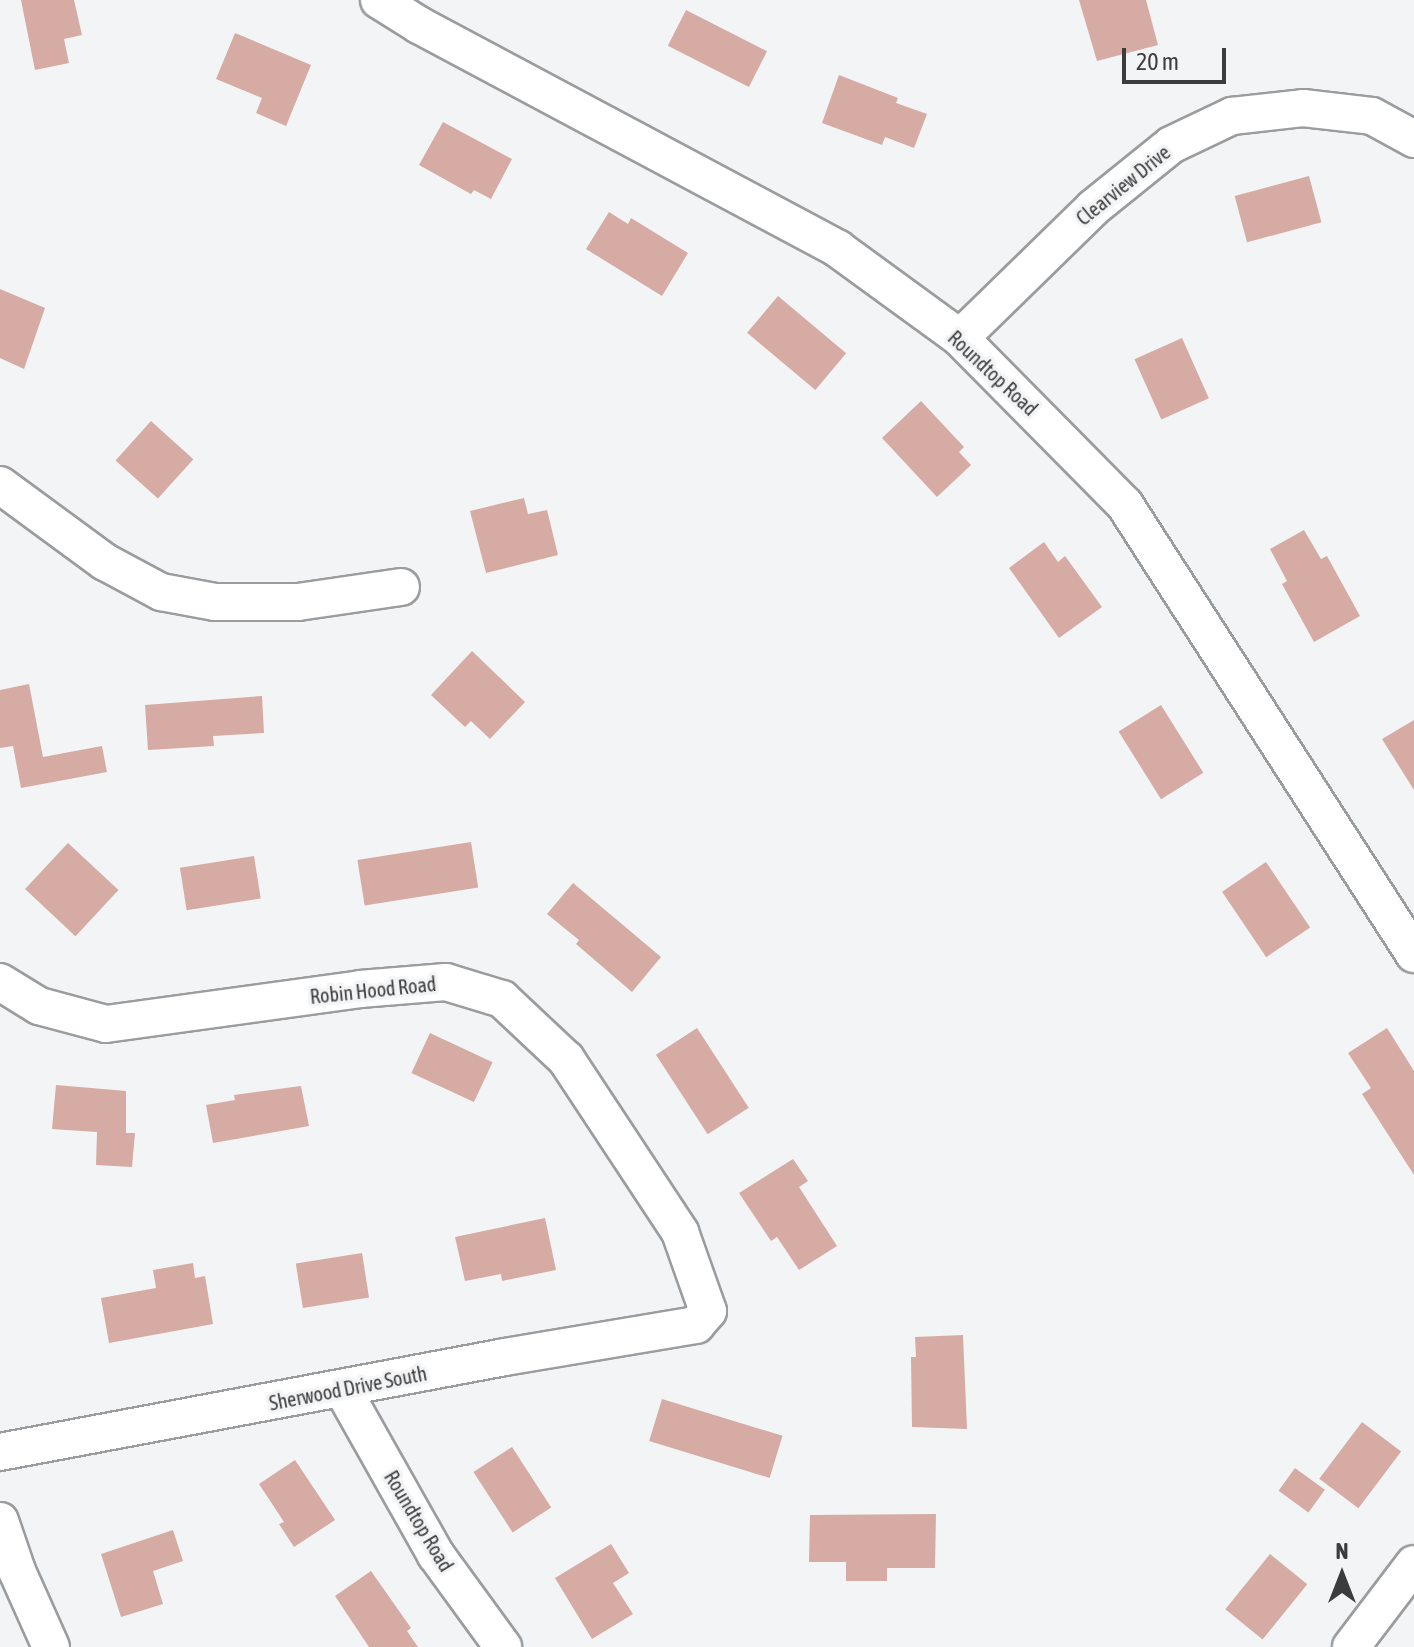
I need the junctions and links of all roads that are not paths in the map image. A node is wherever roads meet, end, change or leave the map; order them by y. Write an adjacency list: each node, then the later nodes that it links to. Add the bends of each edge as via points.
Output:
1 (379, 0): 3 (street, Roundtop Road, via 838,249)
2 (1414, 139): 3 (street, Clearview Drive, via 1372,116 1303,108 1232,116 1171,145 1093,208)
3 (960, 338): 6 (street, Roundtop Road, via 1125,505)
4 (0, 485): 5 (street, via 105,562 161,592 215,602 298,602)
5 (401, 587)
6 (1414, 954)
7 (0, 982): 8 (street, Robin Hood Road, via 39,1006 106,1024 446,982 502,999 566,1059 680,1232 708,1311)
8 (696, 1325): 9 (street, Sherwood Drive South)
9 (343, 1390): 10 (street, Sherwood Drive South); 14 (street, Roundtop Road, via 436,1555)
10 (0, 1452)
11 (0, 1521): 13 (street)
12 (1414, 1564): 15 (street)
13 (51, 1647)
14 (503, 1647)
15 (1351, 1647)

